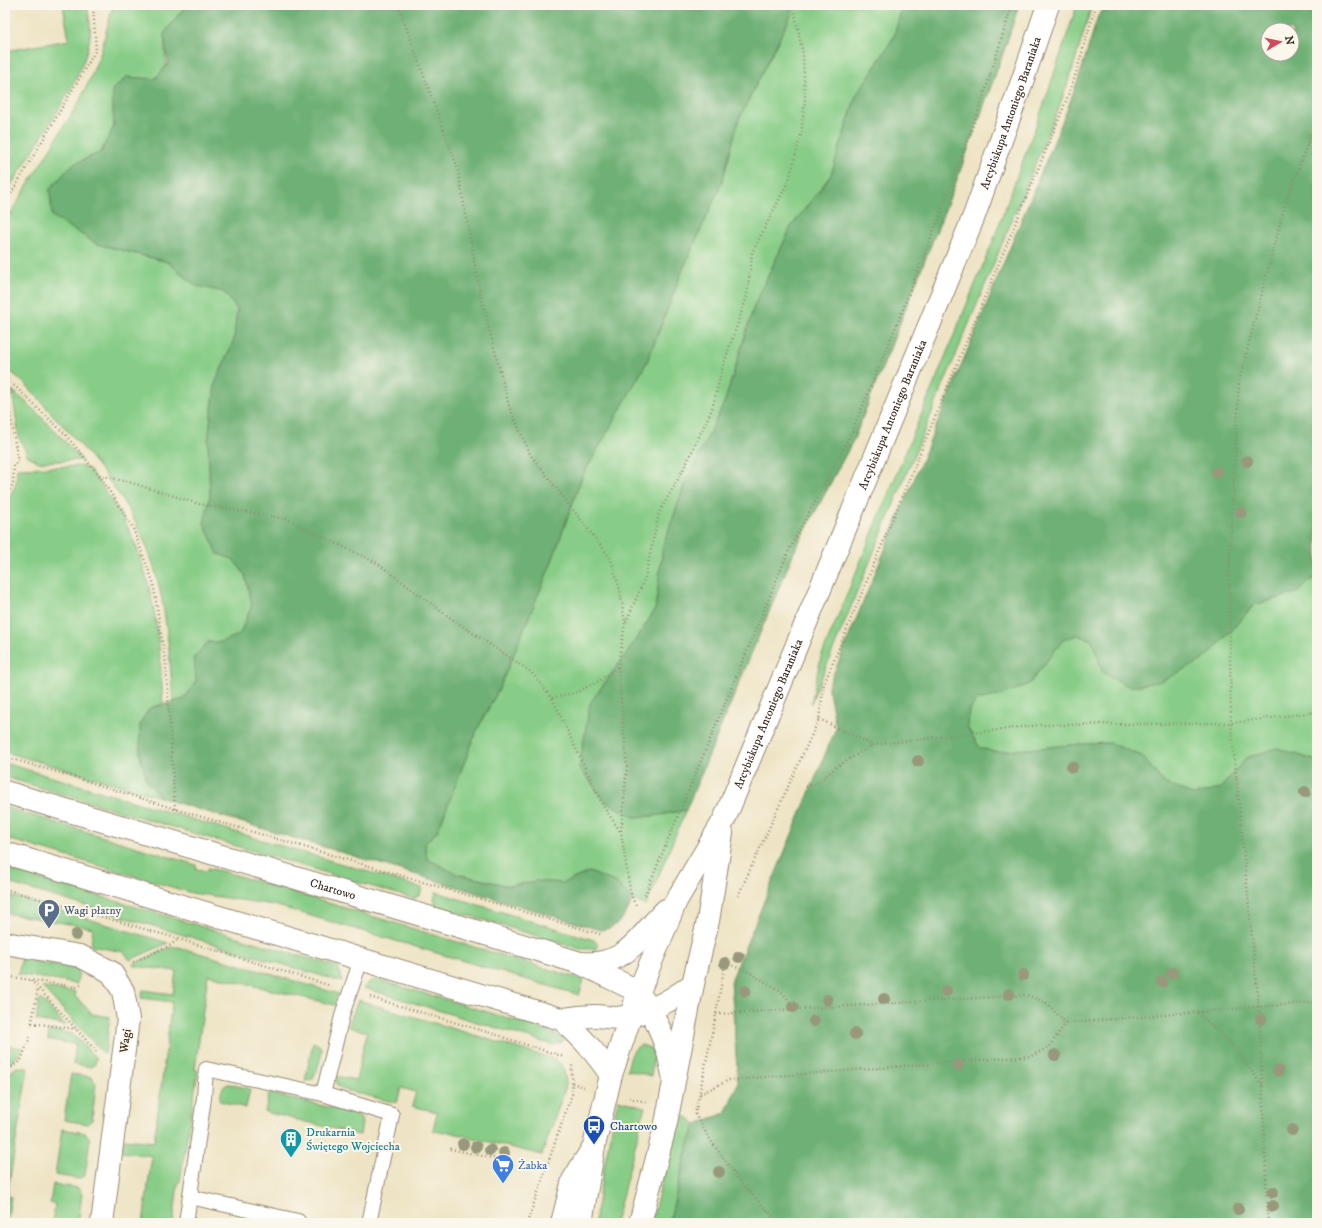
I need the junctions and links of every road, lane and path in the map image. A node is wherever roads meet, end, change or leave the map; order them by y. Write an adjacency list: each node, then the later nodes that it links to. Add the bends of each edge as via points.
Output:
1 (93, 5): 8 (path, via 96,50)
2 (793, 5): 12 (path, via 804,54 805,101 801,134 789,180 752,253 747,296 723,366 712,409 682,472 658,512 645,578)
3 (1012, 5): 28 (path, via 983,98 943,207 852,434 789,550)
4 (1048, 5): 23 (street, Arcybiskupa Antoniego Baraniaka, via 974,216)
5 (1096, 5): 16 (path, via 1063,109 824,684)
6 (400, 6): 12 (path, via 457,166 481,297 508,406 530,454 610,559 620,590)
7 (1317, 118): 17 (path, via 1284,208 1239,381 1229,575)
8 (5, 204)
9 (5, 377): 10 (path, via 64,433); 11 (path, via 18,463 14,464 13,484)
10 (99, 475): 14 (path, via 199,504 286,519 377,563 449,617 531,672); 22 (path, via 132,526 153,582 166,665)
11 (5, 499)
12 (626, 623): 13 (path)
13 (618, 667): 14 (path, via 599,681 577,692); 24 (path, via 627,767)
14 (552, 698): 24 (path, via 604,806)
15 (1317, 712): 17 (path)
16 (819, 719): 18 (path); 27 (path)
17 (1231, 723): 18 (path, via 1040,725); 47 (path)
18 (873, 745): 20 (path, via 836,767 816,784)
19 (5, 757): 22 (path)
20 (806, 787)
21 (5, 792): 36 (street, Chartowo)
22 (175, 809): 31 (path)
23 (724, 820): 29 (street, Arcybiskupa Antoniego Baraniaka); 41 (street, Arcybiskupa Antoniego Baraniaka, via 708,921)
24 (621, 832): 30 (path, via 630,890)
25 (5, 853): 35 (street)
26 (5, 889): 32 (path)
27 (738, 896)
28 (644, 897)
29 (676, 901): 36 (street, via 631,949 602,963); 46 (street, Arcybiskupa Antoniego Baraniaka)
30 (639, 910)
31 (605, 936)
32 (179, 939): 38 (path); 44 (path)
33 (5, 943): 38 (street, via 80,956)
34 (726, 957): 37 (path)
35 (361, 960): 44 (lane); 51 (street)
36 (580, 963): 46 (street, Chartowo, via 623,984)
37 (725, 963): 48 (path, via 745,970 781,991); 50 (path)
38 (111, 972): 73 (street, Wagi, via 123,991 128,1019)
39 (5, 976): 40 (path)
40 (31, 980): 42 (path); 43 (path)
41 (693, 984): 46 (street, via 673,998); 61 (street, Arcybiskupa Antoniego Baraniaka)
42 (38, 987): 52 (path); 55 (path)
43 (76, 987)
44 (350, 991): 57 (path); 65 (lane)
45 (1317, 1002): 47 (path)
46 (640, 1006): 51 (street, via 616,1018 584,1016); 61 (street, via 659,1028); 63 (street, Arcybiskupa Antoniego Baraniaka)
47 (1259, 1008): 49 (path); 64 (path)
48 (795, 1009): 50 (path); 53 (path, via 1027,995 1046,1003)
49 (1198, 1013): 53 (path); 64 (path, via 1236,1049)
50 (716, 1014): 66 (path)
51 (561, 1019): 63 (street, via 592,1048)
52 (32, 1023): 54 (path); 55 (path)
53 (1066, 1024): 66 (path, via 1049,1047 1031,1056 729,1080)
54 (31, 1027)
55 (76, 1029): 58 (path)
56 (30, 1037): 60 (path, via 21,1060)
57 (565, 1057)
58 (102, 1058)
59 (572, 1060): 62 (path)
60 (5, 1072)
61 (674, 1079): 67 (street, Arcybiskupa Antoniego Baraniaka)
62 (572, 1083): 63 (path); 77 (path, via 572,1094)
63 (609, 1083): 67 (path); 69 (street, Arcybiskupa Antoniego Baraniaka)
64 (1264, 1087): 82 (path)
65 (323, 1094): 72 (lane, via 206,1069); 76 (lane, via 392,1115)
66 (700, 1094): 68 (path)
67 (669, 1107): 68 (path); 80 (street, Arcybiskupa Antoniego Baraniaka)
68 (695, 1114): 81 (path, via 742,1184)
69 (594, 1146): 78 (street, via 573,1180); 79 (street)
70 (450, 1149): 71 (path)
71 (511, 1162)
72 (190, 1197): 74 (lane); 75 (lane)
73 (102, 1223)
74 (186, 1223)
75 (298, 1223)
76 (369, 1223)
77 (527, 1223)
78 (562, 1223)
79 (580, 1223)
80 (640, 1223)
81 (778, 1223)
82 (1268, 1223)

